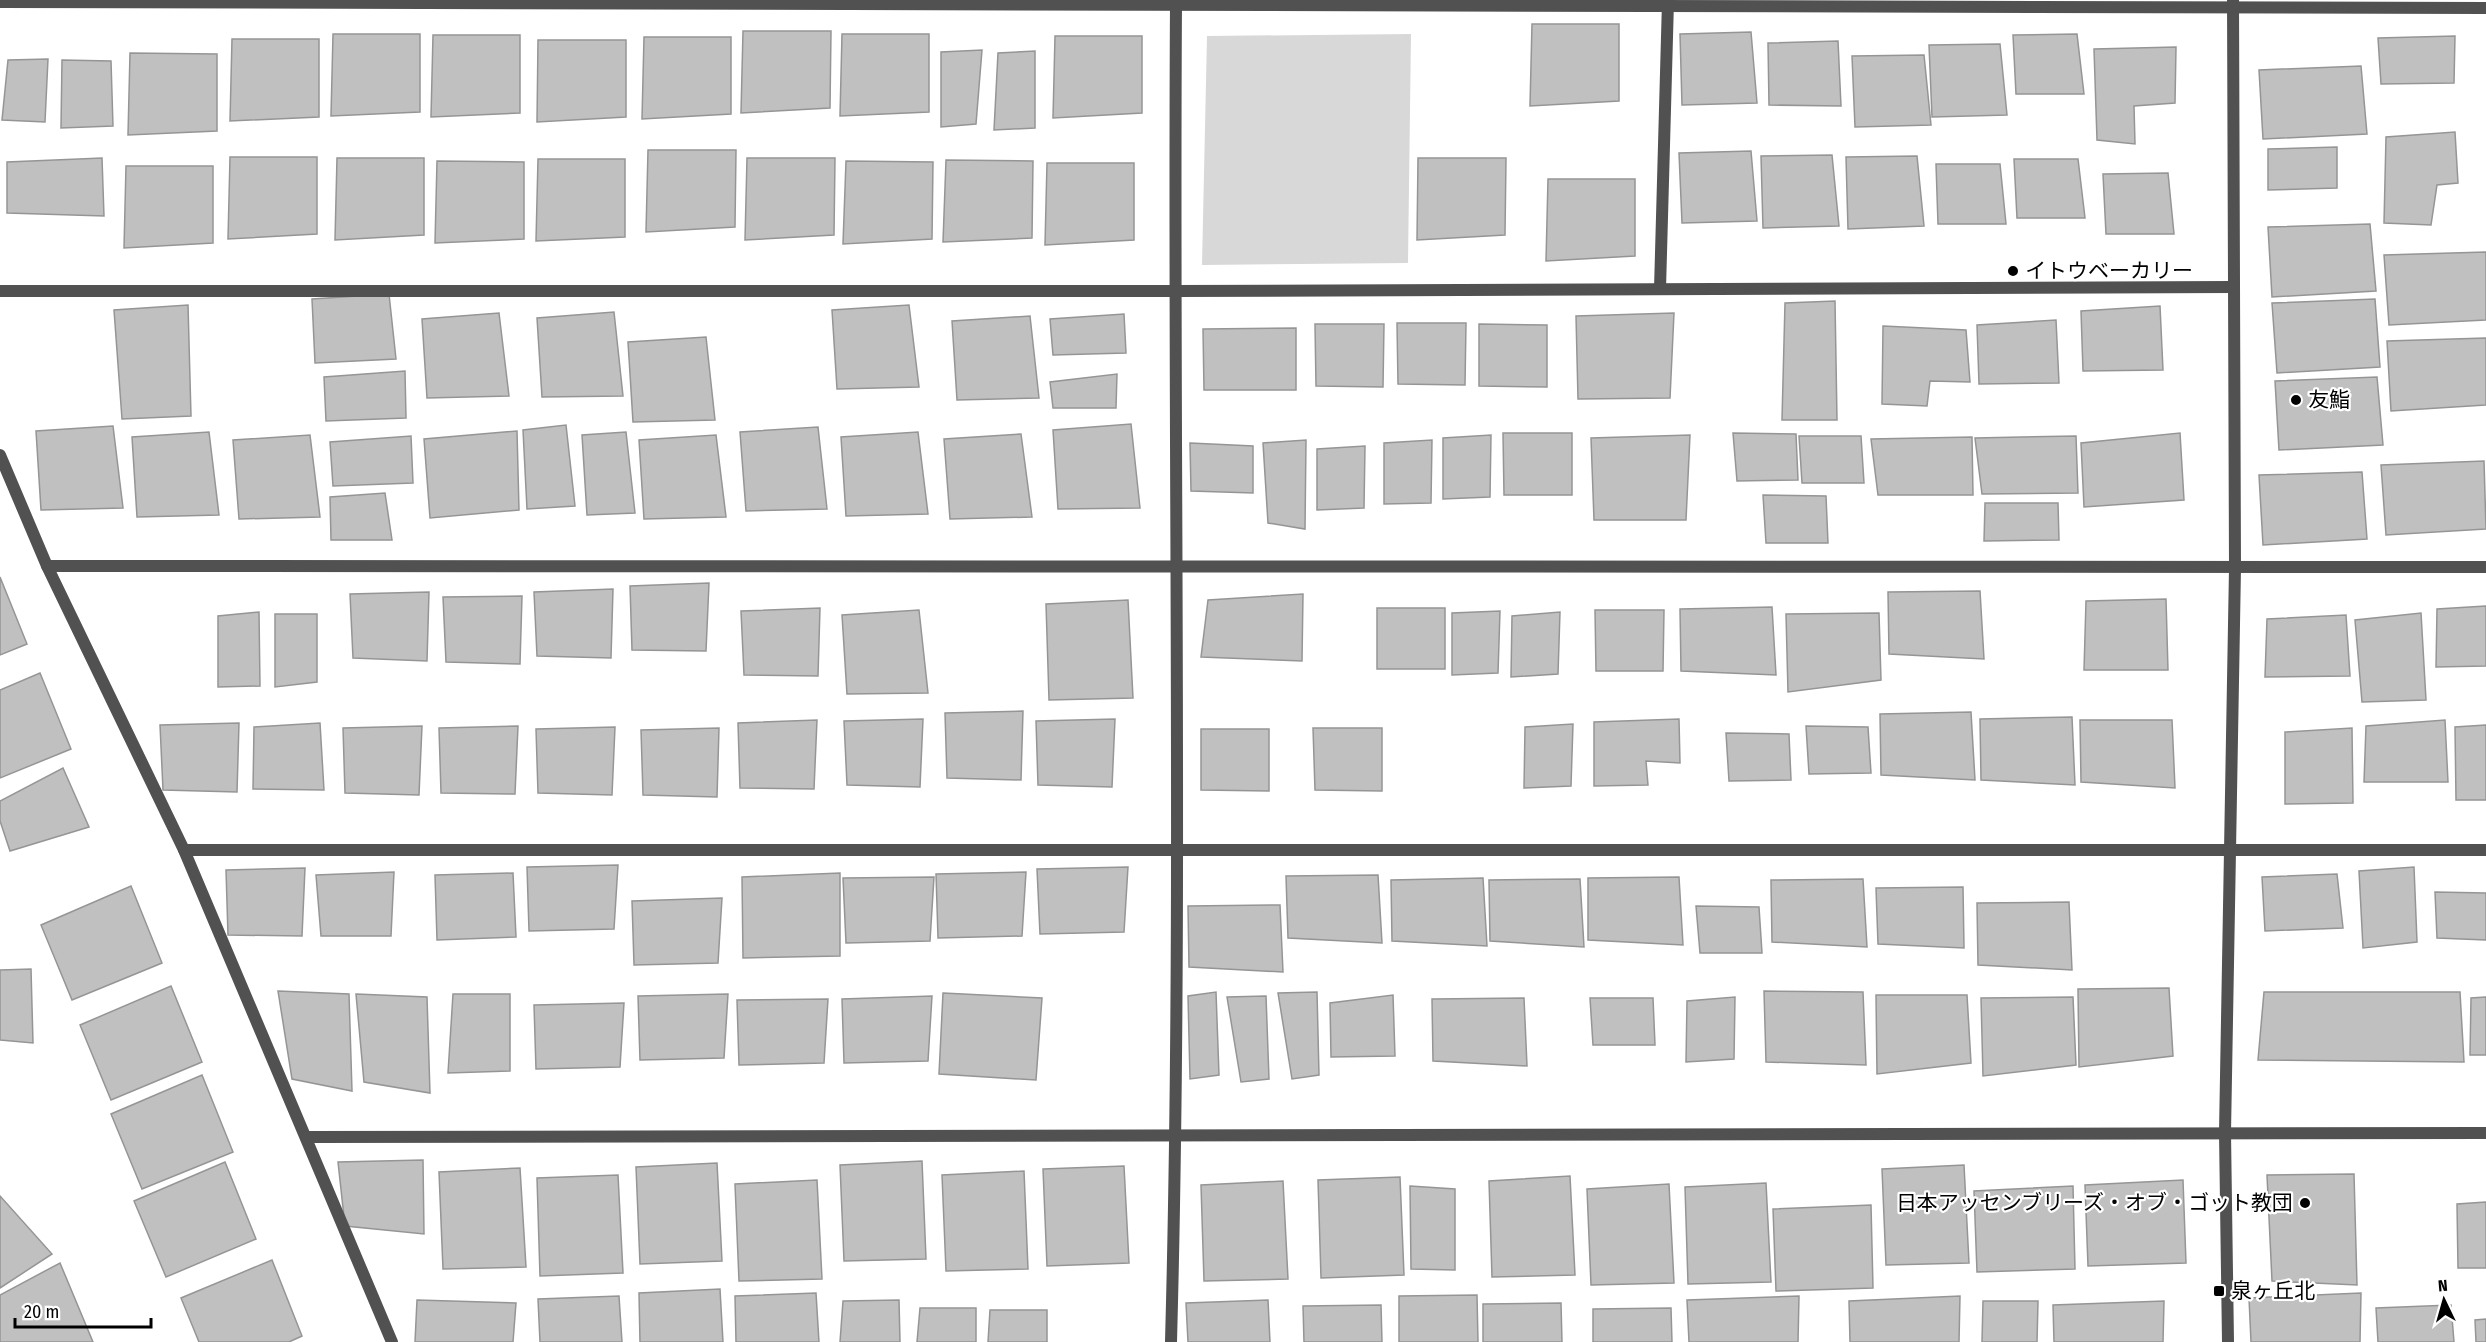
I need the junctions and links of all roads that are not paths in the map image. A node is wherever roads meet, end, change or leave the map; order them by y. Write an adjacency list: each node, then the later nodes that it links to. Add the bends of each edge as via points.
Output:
1 (0, 2): 2 (street)
2 (812, 2): 6 (street)
3 (1668, 3): 4 (street); 6 (street); 9 (street)
4 (1935, 4): 5 (street)
5 (2233, 4): 7 (street); 8 (street)
6 (1176, 5): 11 (street)
7 (2486, 8)
8 (2234, 287): 9 (street); 16 (street)
9 (1660, 289): 11 (street)
10 (0, 291): 11 (street)
11 (1174, 291): 14 (street)
12 (0, 455): 13 (street)
13 (47, 566): 14 (street); 18 (street)
14 (1177, 566): 16 (street); 19 (street)
15 (2486, 567): 16 (street)
16 (2235, 568): 17 (street)
17 (2230, 849): 19 (street); 20 (street); 21 (street)
18 (184, 850): 19 (street); 24 (street)
19 (1176, 850): 23 (street)
20 (2486, 850)
21 (2225, 1133): 22 (street); 23 (street); 27 (street)
22 (2486, 1133)
23 (1177, 1136): 24 (street); 26 (street)
24 (307, 1137): 25 (street)
25 (392, 1342)
26 (1172, 1342)
27 (2228, 1342)

